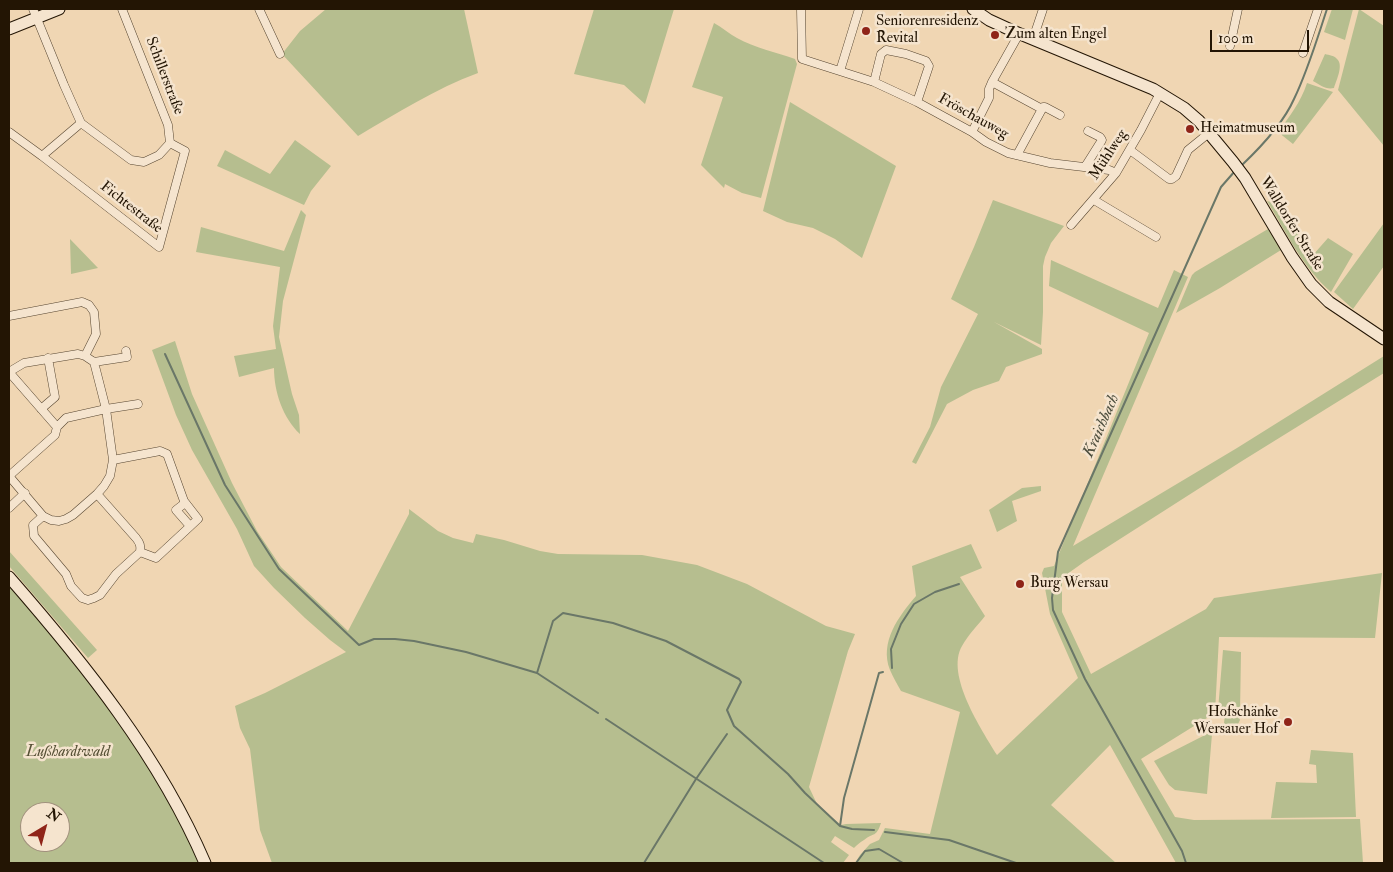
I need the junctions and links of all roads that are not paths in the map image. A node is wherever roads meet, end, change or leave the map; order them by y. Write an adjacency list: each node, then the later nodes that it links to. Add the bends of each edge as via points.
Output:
1 (59, 9): 10 (street)
2 (122, 9): 29 (street, Schillerstraße, via 168,125)
3 (259, 9): 16 (street)
4 (801, 9): 17 (street, Fröschauweg, via 802,59)
5 (858, 9): 17 (street)
6 (973, 9): 12 (street, Walldorfer Straße)
7 (1042, 9): 13 (street)
8 (1238, 9): 14 (street)
9 (1318, 9): 15 (street)
10 (35, 13): 11 (street); 24 (street)
11 (9, 29)
12 (1019, 34): 13 (street, Walldorfer Straße); 19 (street)
13 (1033, 39): 20 (street, Walldorfer Straße)
14 (1230, 46)
15 (1303, 53)
16 (280, 54)
17 (840, 71): 18 (street, Fröschauweg)
18 (874, 82): 21 (street, Fröschauweg); 21 (street, Fröschauweg, via 881,54 886,50 926,61 929,66)
19 (992, 82): 22 (street); 27 (street, via 989,98)
20 (1160, 93): 28 (street, Walldorfer Straße, via 1184,108); 30 (street, Mühlweg)
21 (917, 102): 27 (street, Fröschauweg)
22 (1042, 109): 23 (street, via 1045,107); 31 (street, Fröschauweg)
23 (1060, 115)
24 (81, 123): 29 (street, via 131,160 144,162 159,155); 32 (street)
25 (1088, 131): 33 (street, via 1102,140)
26 (9, 132): 32 (street, Fichtestraße)
27 (972, 132): 31 (street, Fröschauweg, via 986,142)
28 (1209, 133): 30 (street, via 1188,150 1172,179); 39 (street, Walldorfer Straße, via 1244,178 1310,284 1329,302)
29 (170, 143): 32 (street, Fichtestraße, via 185,151 159,247)
30 (1130, 150): 34 (street, Mühlweg)
31 (1017, 155): 33 (street, Fröschauweg)
32 (42, 156)
33 (1085, 167): 34 (street, Fröschauweg)
34 (1116, 174): 35 (street, Mühlweg)
35 (1094, 200): 36 (street, Mühlweg); 37 (street)
36 (1071, 225)
37 (1156, 237)
38 (9, 316): 41 (street, via 82,302 89,305 94,312 96,334)
39 (1384, 338)
40 (126, 351): 43 (street, via 127,357)
41 (85, 356): 42 (street); 43 (street)
42 (48, 358): 44 (street, via 24,363); 46 (street, via 55,397)
43 (94, 362): 47 (street)
44 (9, 372): 46 (street)
45 (138, 404): 47 (street)
46 (41, 409): 48 (street)
47 (106, 409): 48 (street, via 66,418); 49 (street)
48 (57, 427): 50 (street, via 55,435)
49 (113, 460): 52 (street, via 107,481); 53 (street, via 160,451 167,454)
50 (9, 476): 51 (street)
51 (25, 494): 54 (street); 55 (street)
52 (97, 494): 55 (street, via 66,520 51,520); 57 (street, via 140,543)
53 (185, 503): 56 (street, via 198,518); 56 (street, via 176,510)
54 (9, 508)
55 (43, 516): 57 (street, via 33,525 34,536 82,598 88,600 100,594)
56 (190, 526): 57 (street, via 156,558)
57 (140, 552)
58 (9, 577): 59 (street, via 114,707 173,799)
59 (204, 863)

